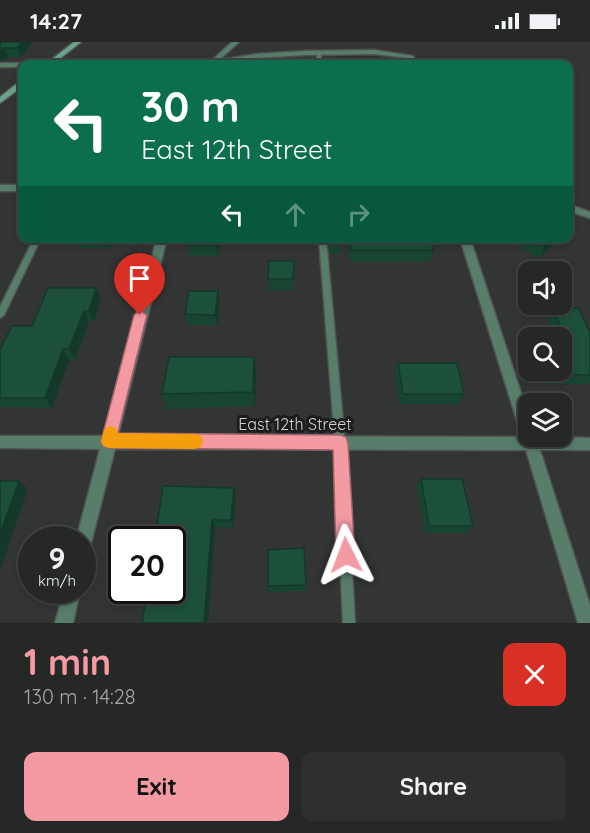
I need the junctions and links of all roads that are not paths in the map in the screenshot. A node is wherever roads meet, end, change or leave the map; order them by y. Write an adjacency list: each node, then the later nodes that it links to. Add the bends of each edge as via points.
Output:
1 (78, 42): 4 (street)
2 (236, 42): 5 (street)
3 (320, 53): 6 (street); 7 (lane); 8 (street, via 383,52)
4 (54, 60)
5 (215, 60)
6 (230, 60)
7 (319, 60)
8 (409, 60)
9 (0, 65): 10 (street)
10 (18, 65)
11 (18, 87): 12 (street)
12 (0, 101)
13 (0, 188): 14 (street)
14 (18, 188)
15 (573, 209): 16 (street)
16 (590, 215)
17 (36, 243): 21 (lane)
18 (161, 243): 24 (street)
19 (322, 243): 26 (lane)
20 (467, 243): 22 (street)
21 (0, 315)
22 (518, 404)
23 (518, 439): 26 (street, East 12th Street)
24 (109, 441): 25 (street, East 12th Street); 26 (street, East 12th Street); 30 (street)
25 (0, 442)
26 (340, 443): 33 (lane)
27 (572, 443): 28 (street, East 12th Street)
28 (590, 444)
29 (532, 447): 34 (street)
30 (87, 526)
31 (69, 604): 32 (street)
32 (64, 623)
33 (349, 623)
34 (587, 623)

